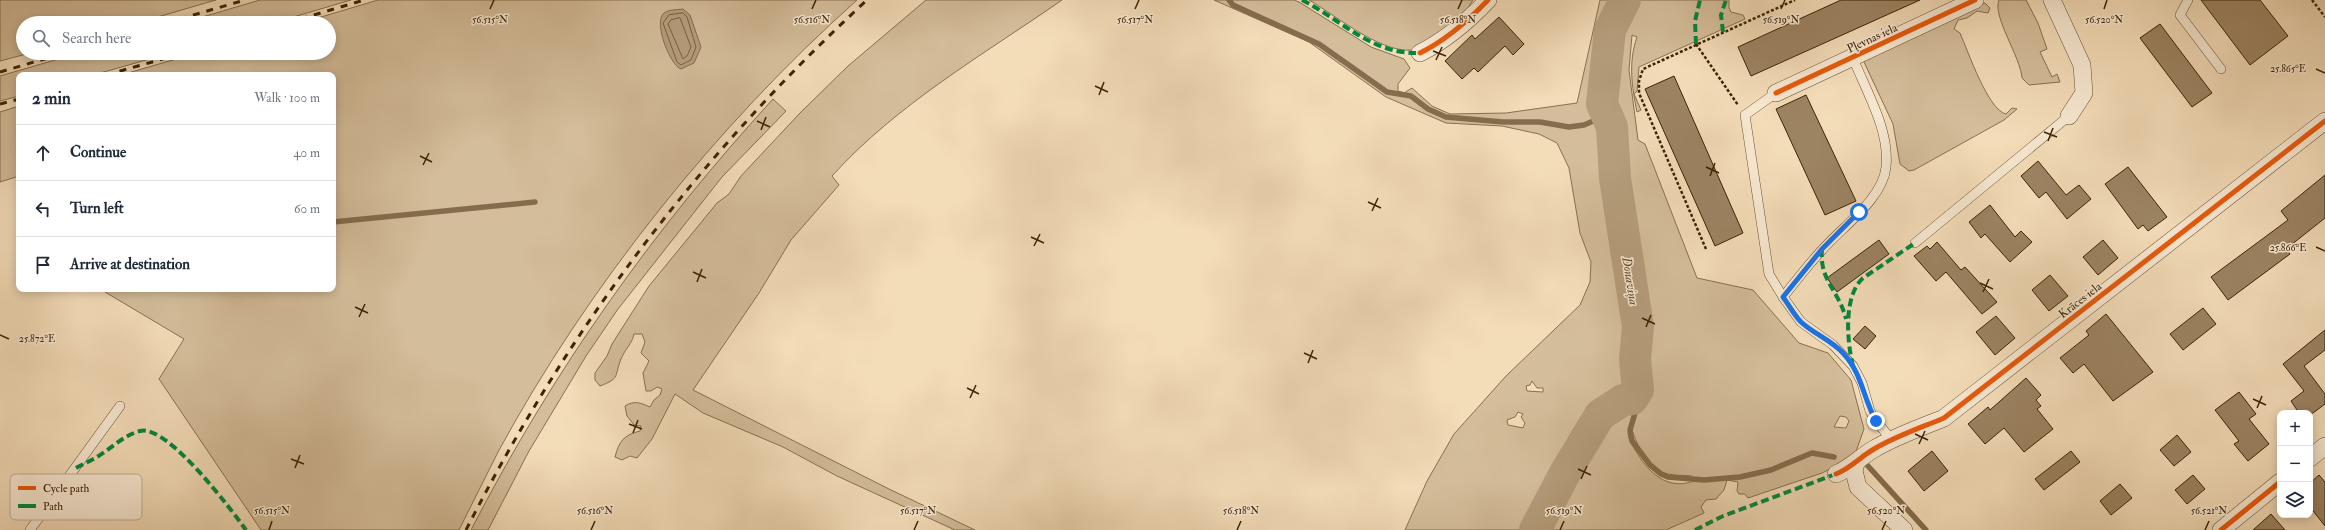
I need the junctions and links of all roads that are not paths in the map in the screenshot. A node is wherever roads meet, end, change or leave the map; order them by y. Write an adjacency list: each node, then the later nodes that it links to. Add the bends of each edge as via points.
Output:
1 (1488, 0): 5 (street, via 1451,34)
2 (1975, 0): 6 (street, Pļevnas iela)
3 (2052, 0): 9 (street, via 2082,65 2084,93)
4 (2188, 0): 7 (lane, via 2180,15)
5 (1420, 52)
6 (1853, 58): 8 (street, Pļevnas iela); 12 (lane, via 1879,121 1886,150 1886,168 1881,184 1873,196 1822,249)
7 (2221, 69)
8 (1776, 93): 12 (lane, via 1745,114 1769,274)
9 (2069, 116): 11 (lane)
10 (2325, 122): 14 (street, Krāces iela, via 1944,418)
11 (1915, 243)
12 (1783, 297): 14 (lane, via 1801,322 1843,353 1853,366 1862,383 1870,411)
13 (120, 406): 18 (lane)
14 (1891, 439): 17 (street, Krāces iela)
15 (2325, 446): 16 (street)
16 (2313, 456)
17 (1856, 463): 19 (street, Krāces iela); 23 (street, via 1854,472 1858,487)
18 (71, 474)
19 (1836, 474)
20 (2277, 484): 24 (street)
21 (37, 520): 22 (lane)
22 (30, 530)
23 (1904, 530)
24 (2221, 530)

